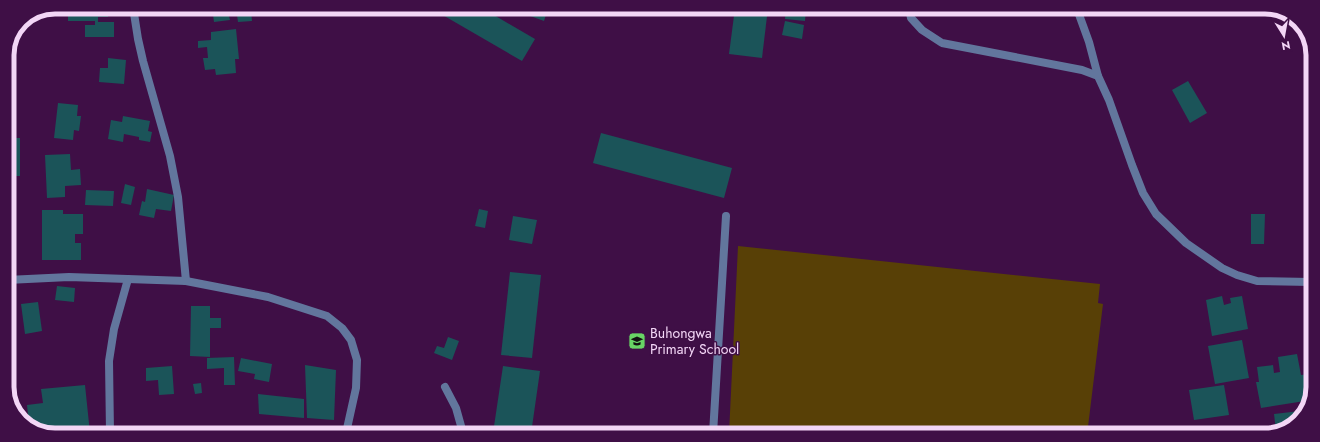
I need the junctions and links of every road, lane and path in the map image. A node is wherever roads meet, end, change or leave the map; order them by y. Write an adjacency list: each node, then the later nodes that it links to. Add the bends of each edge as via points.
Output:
1 (134, 14): 8 (street, via 142,61 170,156 178,197)
2 (910, 14): 4 (street, via 922,30 942,43 1082,70)
3 (1079, 14): 4 (street)
4 (1098, 76): 9 (street, via 1143,193 1156,214 1186,243 1222,268 1237,275 1257,280)
5 (726, 216): 14 (street)
6 (128, 279): 7 (street, via 69,277); 8 (street); 11 (street, via 114,329 109,361)
7 (14, 280)
8 (186, 281): 12 (street, via 268,296 327,316 342,328 351,340 356,360 356,388)
9 (1306, 282)
10 (444, 387): 13 (street, via 456,408)
11 (110, 428)
12 (347, 428)
13 (462, 428)
14 (713, 428)

